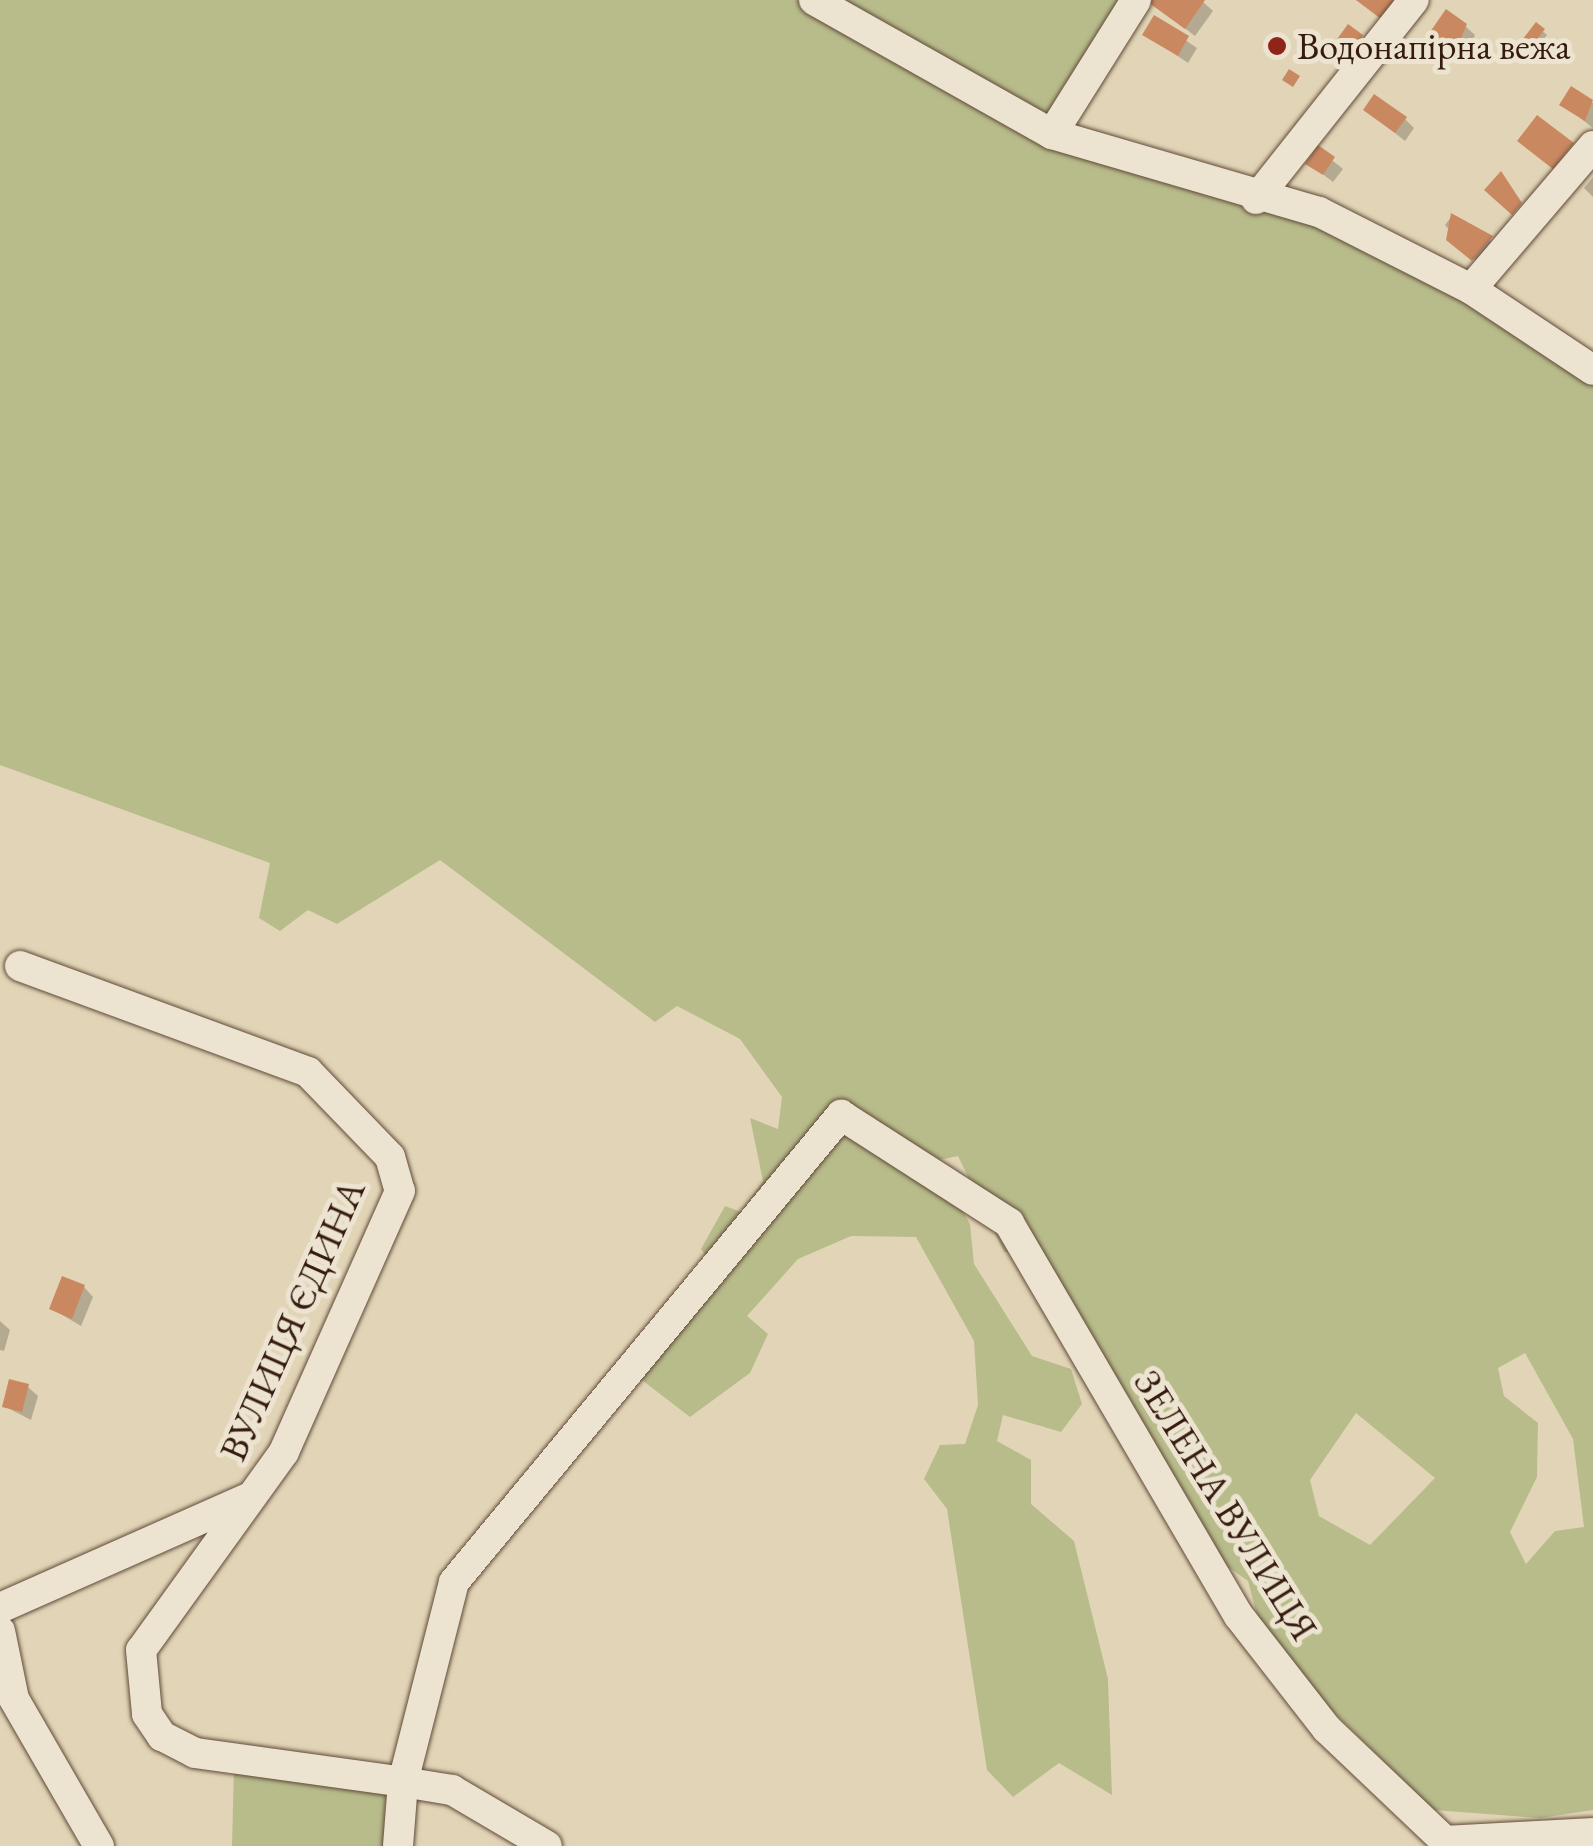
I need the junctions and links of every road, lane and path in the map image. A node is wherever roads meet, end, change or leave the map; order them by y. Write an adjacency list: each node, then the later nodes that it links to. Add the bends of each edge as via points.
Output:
1 (814, 0): 4 (street)
2 (1136, 0): 4 (street)
3 (1414, 0): 6 (street)
4 (1052, 134): 6 (street)
5 (1593, 146): 7 (street)
6 (1256, 199): 7 (street, via 1319,212)
7 (1471, 289): 8 (street)
8 (1593, 370)
9 (20, 966): 10 (street, ВУЛИЦЯ ЄДИНА, via 308,1072 390,1157 400,1190)
10 (258, 1494): 11 (street); 13 (street, ВУЛИЦЯ ЄДИНА, via 172,1596 141,1650 147,1714 162,1736 195,1754)
11 (0, 1608)
12 (0, 1630): 15 (street, via 14,1699)
13 (403, 1782): 14 (street, ЗЕЛЕНА ВУЛИЦЯ, via 454,1582 841,1116 1009,1223 1239,1616 1327,1729 1445,1841); 16 (street); 17 (street, ВУЛИЦЯ ЄДИНА, via 452,1790)
14 (1593, 1833)
15 (99, 1846)
16 (398, 1846)
17 (547, 1846)

